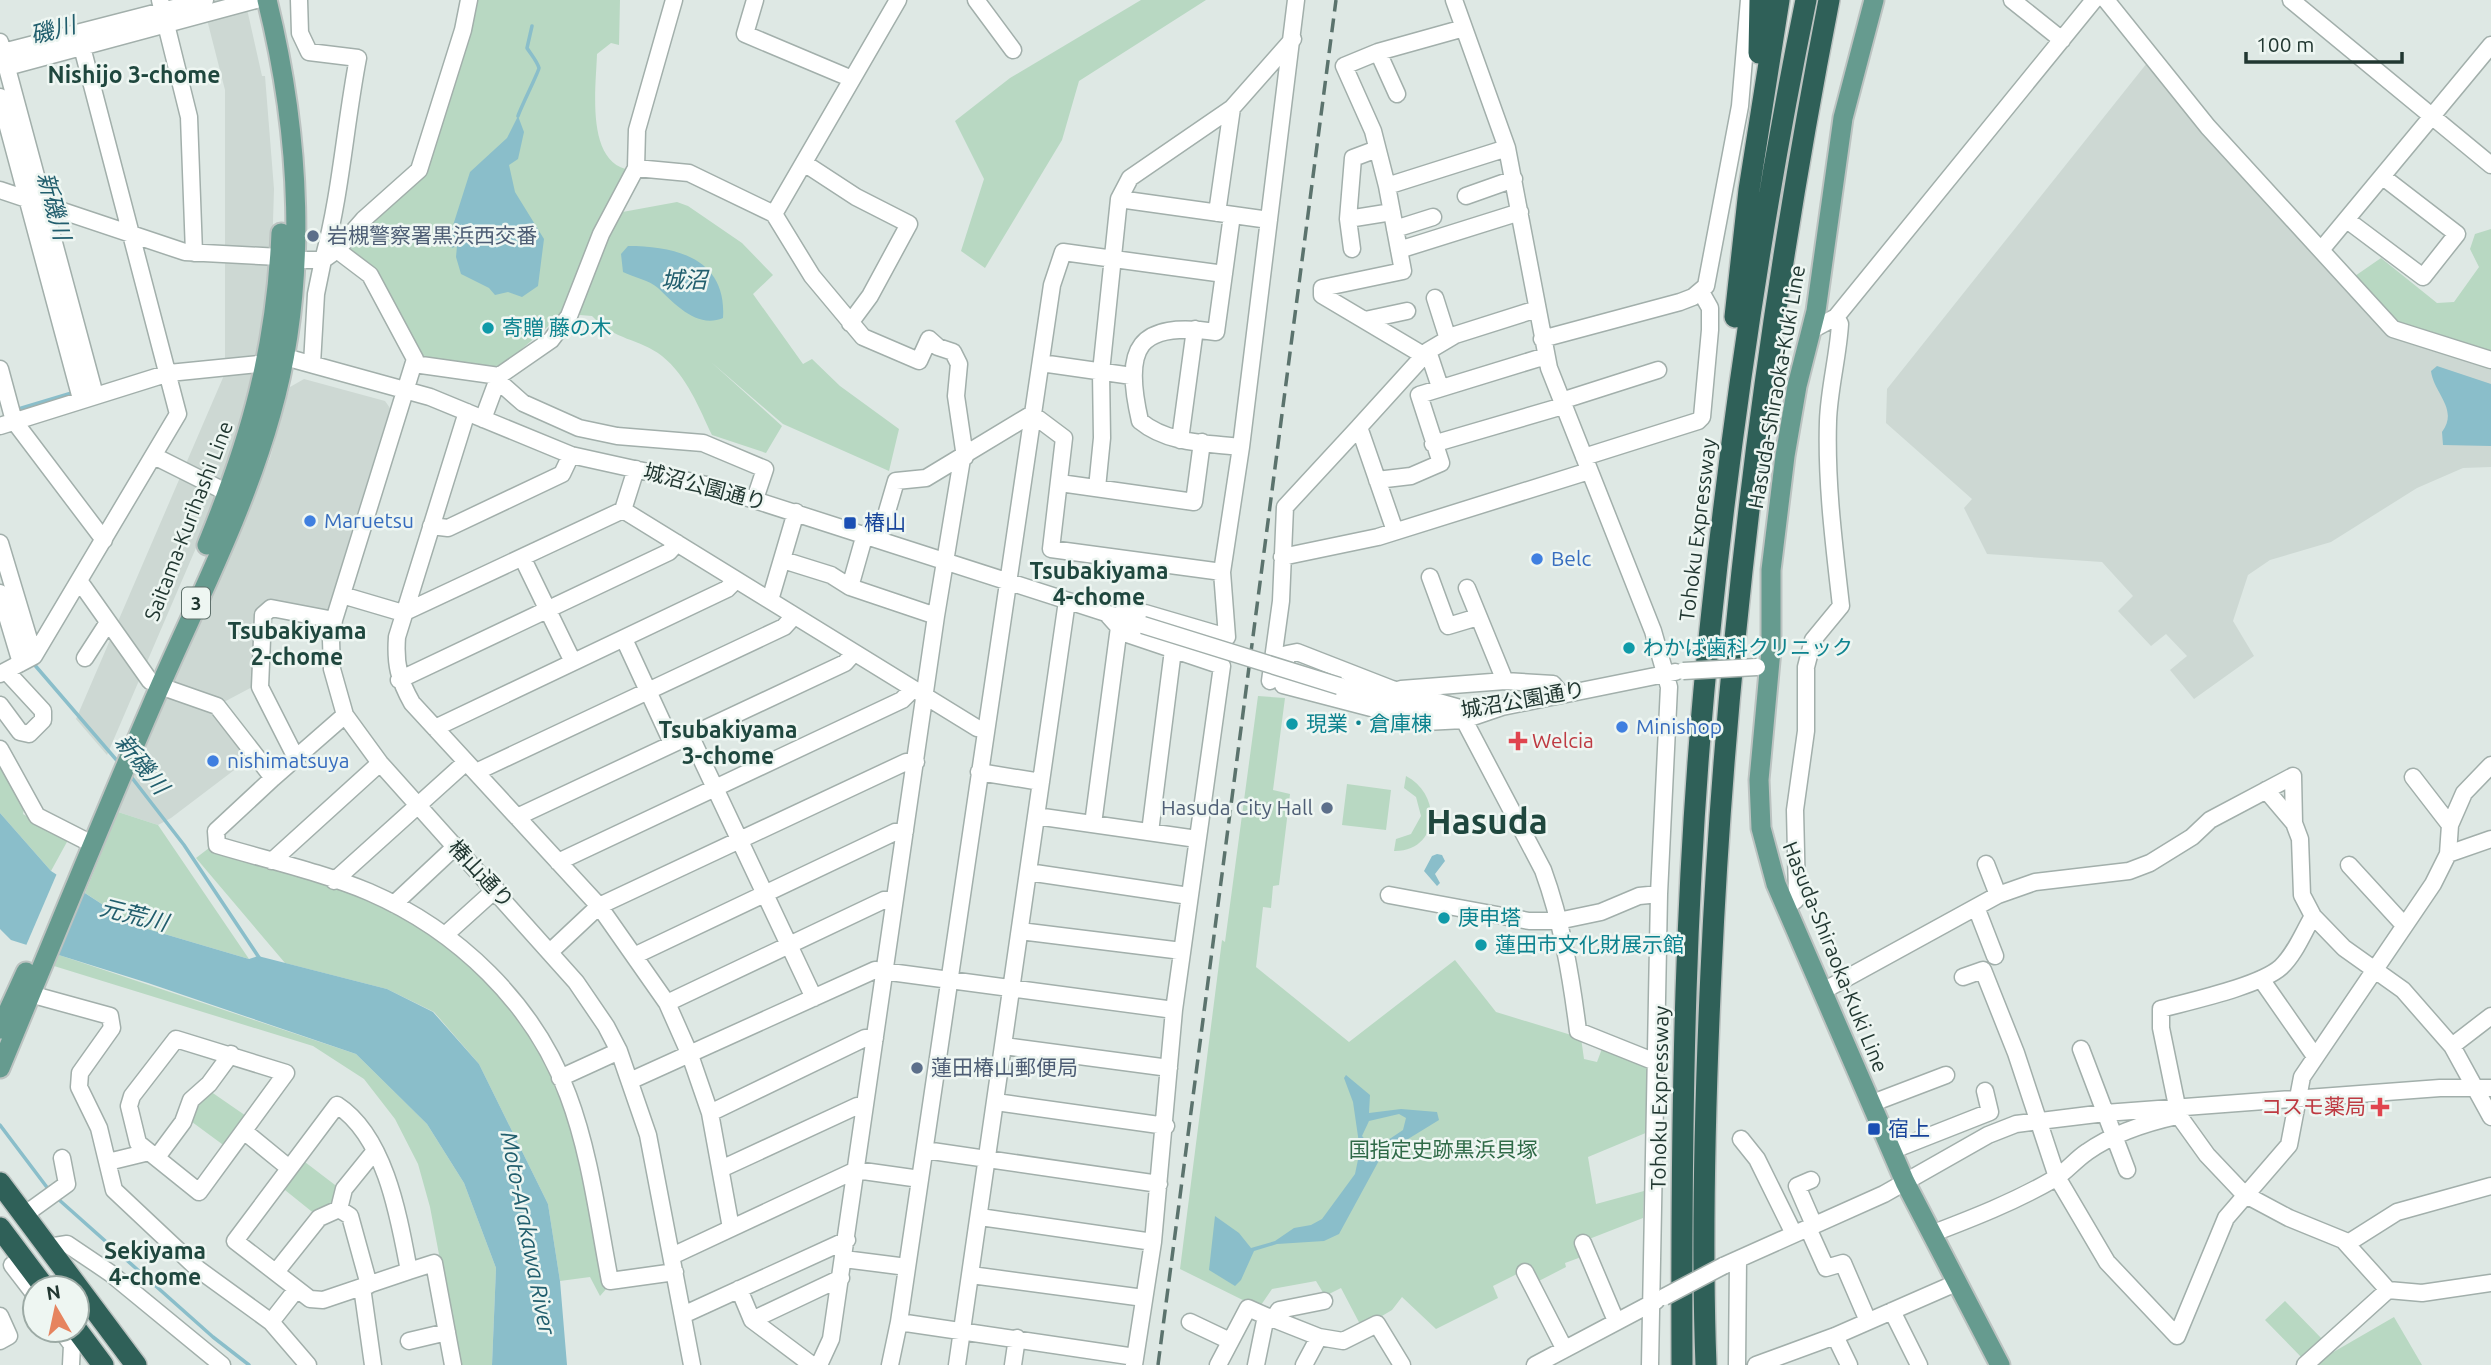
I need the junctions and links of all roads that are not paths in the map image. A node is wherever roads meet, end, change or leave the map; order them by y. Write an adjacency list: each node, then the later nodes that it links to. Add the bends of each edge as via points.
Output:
1 (205, 0): 22 (street)
2 (256, 0): 22 (street); 66 (main road, Saitama-Kurihashi Line / 3, via 282,144)
3 (267, 0): 66 (main road, Saitama-Kurihashi Line / 3, via 288,98)
4 (299, 0): 67 (street, via 300,33 309,52 358,58 335,216)
5 (469, 0): 61 (street, via 419,170)
6 (674, 0): 41 (street, via 637,130)
7 (755, 0): 31 (street, via 746,34)
8 (898, 0): 31 (street)
9 (976, 0): 28 (street)
10 (1296, 0): 24 (street)
11 (1454, 0): 23 (street)
12 (1749, 0): 69 (street, via 1736,134 1708,281)
13 (1760, 0): 35 (highway)
14 (1779, 0): 35 (highway)
15 (1806, 0): 112 (highway, Tohoku Expressway, via 1757,262)
16 (1829, 0): 366 (highway, via 1776,301 1734,632 1708,1037)
17 (1874, 0): 77 (main road, Hasuda-Shiraoka-Kuki Line, via 1843,118)
18 (2012, 0): 25 (street)
19 (2094, 0): 25 (street)
20 (2106, 0): 63 (street, via 2208,127)
21 (2291, 0): 36 (street)
22 (163, 11): 27 (street); 30 (street); 64 (street, via 189,117)
23 (1464, 28): 29 (street); 37 (street)
24 (1293, 39): 34 (street); 56 (street)
25 (2062, 40): 73 (street)
26 (2491, 45): 36 (street)
27 (82, 47): 30 (street); 59 (street)
28 (1013, 50)
29 (1378, 52): 32 (street); 38 (street, via 1344,66)
30 (3, 54): 49 (street)
31 (852, 79): 39 (street)
32 (1397, 94)
33 (0, 97): 47 (street)
34 (1232, 108): 48 (street, via 1130,178); 53 (street)
35 (1760, 108): 112 (highway, via 1730,367)
36 (2432, 117): 40 (street); 42 (street)
37 (1507, 148): 43 (street); 44 (street)
38 (1377, 149): 44 (street); 55 (street, via 1353,158)
39 (804, 163): 52 (street); 75 (street, via 909,224)
40 (2491, 165)
41 (636, 168): 52 (street, via 689,173); 92 (street, via 601,234 569,316 551,340)
42 (2383, 177): 57 (street); 57 (street, via 2457,234 2423,277)
43 (1514, 179): 46 (street); 51 (street)
44 (1387, 186): 50 (street)
45 (0, 190): 47 (street)
46 (1466, 196)
47 (27, 199): 49 (street); 95 (street)
48 (1119, 200): 53 (street); 65 (street)
49 (45, 206): 59 (street); 95 (street)
50 (1392, 212): 55 (street); 58 (street)
51 (1520, 212): 62 (street); 71 (street)
52 (774, 214): 75 (street, via 812,276)
53 (1224, 214): 56 (street); 68 (street)
54 (1433, 217): 58 (street)
55 (1348, 219): 60 (street)
56 (1269, 220): 105 (street)
57 (2347, 220): 63 (street)
58 (1395, 229): 62 (street)
59 (131, 234): 64 (street); 90 (street)
60 (1352, 249)
61 (337, 250): 67 (street); 86 (street, via 370,275 413,354)
62 (1399, 250): 74 (street, via 1403,271 1322,288 1322,295)
63 (2321, 250): 83 (street, via 2393,330)
64 (194, 253): 66 (street)
65 (1112, 257): 68 (street); 84 (street, via 1063,252 1052,285); 89 (street)
66 (287, 258): 67 (street); 82 (main road, Saitama-Kurihashi Line / 3)
67 (323, 260): 85 (street)
68 (1224, 274): 76 (street, via 1216,332)
69 (1701, 292): 79 (street, via 1680,302); 109 (street, via 1710,308 1702,417)
70 (1436, 298): 78 (street)
71 (1537, 309): 78 (street); 79 (street)
72 (1407, 311): 74 (street)
73 (1836, 317): 77 (street); 213 (street, via 1840,324 1827,451 1841,606 1813,640 1807,667 1795,810 1797,900)
74 (1364, 320): 80 (street)
75 (850, 323): 108 (street, via 863,337 919,361 929,339 953,352 959,364 956,396)
76 (1195, 329): 91 (street, via 1155,332 1137,350); 102 (street)
77 (1812, 330): 155 (main road, Hasuda-Shiraoka-Kuki Line, via 1792,411)
78 (1448, 339): 80 (street)
79 (1542, 339): 81 (street)
80 (1426, 353): 93 (street); 101 (street)
81 (1546, 356): 93 (street); 96 (street)
82 (276, 360): 85 (street, 城沼公園通り); 90 (street); 115 (main road, Saitama-Kurihashi Line / 3); 160 (main road, Saitama-Kurihashi Line / 3, via 255,466)
83 (2491, 360)
84 (1041, 363): 89 (street); 98 (street)
85 (312, 364): 94 (street, 城沼公園通り)
86 (414, 364): 92 (street); 94 (street, 椿山通り)
87 (0, 369): 99 (street)
88 (1658, 370): 96 (street)
89 (1101, 372): 91 (street); 114 (street)
90 (169, 373): 95 (street); 107 (street, via 178,414)
91 (1132, 376): 102 (street, via 1140,421 1155,433)
92 (498, 378): 100 (street); 116 (street, via 523,403 579,428 703,443 765,469)
93 (1440, 387): 104 (street, via 1419,395)
94 (407, 390): 97 (street, 城沼公園通り); 137 (street, 椿山通り)
95 (88, 397): 99 (street)
96 (1562, 404): 104 (street); 109 (street)
97 (467, 412): 100 (street, 城沼公園通り); 119 (street)
98 (1032, 414): 108 (street); 113 (street, via 1064,438); 132 (street)
99 (9, 417): 122 (street)
100 (483, 419): 106 (street, 城沼公園通り)
101 (1359, 427): 111 (street); 125 (street, via 1285,507)
102 (1180, 440): 103 (street)
103 (1202, 442): 105 (street); 114 (street, via 1194,502)
104 (1433, 444): 111 (street, via 1441,463 1411,476)
105 (1241, 447): 129 (street)
106 (571, 455): 110 (street, 城沼公園通り); 119 (street, via 562,474 448,528)
107 (154, 456): 115 (street); 122 (street)
108 (963, 458): 121 (street, via 926,478 896,481); 128 (street)
109 (1586, 464): 120 (street); 156 (street)
110 (636, 469): 116 (street, 城沼公園通り); 117 (street)
111 (1377, 480): 120 (street)
112 (1728, 480): 365 (highway, Tohoku Expressway, via 1710,624 1685,1015)
113 (1060, 483): 114 (street); 129 (street, via 1051,549)
114 (1097, 488)
115 (228, 493): 160 (main road, Saitama-Kurihashi Line / 3)
116 (755, 499): 118 (street, 城沼公園通り)
117 (623, 510): 124 (street); 126 (street)
118 (796, 512): 121 (street, 城沼公園通り); 127 (street)
119 (431, 526): 141 (street)
120 (1395, 531): 125 (street)
121 (872, 537): 128 (street, 城沼公園通り); 134 (street)
122 (104, 540): 133 (street)
123 (0, 543): 154 (street)
124 (677, 543): 131 (street); 140 (street, via 669,552)
125 (1282, 557): 158 (street)
126 (523, 559): 140 (street); 141 (street)
127 (783, 560): 134 (street, via 831,575); 138 (street)
128 (945, 561): 132 (street, 城沼公園通り); 144 (street)
129 (1222, 572): 142 (street, via 1227,637 1145,613)
130 (1430, 578): 145 (street, via 1448,626)
131 (736, 580): 138 (street); 149 (street, via 727,589)
132 (1007, 580): 139 (street, 城沼公園通り); 169 (street)
133 (80, 582): 147 (street); 154 (street)
134 (850, 587): 144 (street)
135 (1467, 588): 145 (street)
136 (0, 593): 154 (street)
137 (342, 595): 141 (street); 146 (street, 椿山通り)
138 (770, 600): 143 (street)
139 (1067, 601): 142 (street, 城沼公園通り); 181 (street)
140 (548, 609): 153 (street); 157 (street)
141 (403, 612): 157 (street, via 395,659)
142 (1106, 613): 148 (street); 167 (street, 城沼公園通り, bridge, via 1339,686 1421,709)
143 (794, 616): 151 (street); 162 (street, via 784,627)
144 (936, 616): 163 (street)
145 (1479, 617): 159 (street)
146 (334, 620): 166 (street, 椿山通り, via 332,669); 173 (street, via 271,608 263,615 260,687)
147 (107, 624): 152 (street); 160 (street)
148 (1119, 627): 150 (street, via 1124,633); 188 (street)
149 (624, 639): 153 (street); 162 (street)
150 (1173, 650): 191 (street); 192 (street, via 1222,666)
151 (854, 653): 163 (street); 170 (street, via 845,663)
152 (85, 658)
153 (573, 662): 168 (street)
154 (15, 666): 165 (street, via 43,711 43,720 30,734 20,732)
155 (1763, 667): 156 (street, 城沼公園通り, bridge); 213 (main road, Hasuda-Shiraoka-Kuki Line, via 1759,811 1767,856)
156 (1666, 672): 164 (street, 城沼公園通り); 206 (street, via 1669,703)
157 (399, 680): 168 (street)
158 (1270, 681)
159 (1505, 681): 161 (street); 164 (street, via 1553,684)
160 (155, 683): 180 (street, via 217,706); 196 (main road, Saitama-Kurihashi Line / 3)
161 (1392, 689): 167 (street); 167 (street, via 1297,652 1287,654 1283,685 1426,722)
162 (648, 691): 171 (street); 177 (street)
163 (918, 693): 169 (street); 174 (street); 182 (street)
164 (1562, 695): 167 (street, 城沼公園通り)
165 (0, 705)
166 (345, 715): 173 (street); 175 (street, 椿山通り)
167 (1469, 716): 216 (street, via 1543,870)
168 (435, 728): 177 (street)
169 (985, 729): 178 (street)
170 (690, 735): 171 (street); 182 (street)
171 (672, 743): 186 (street)
172 (0, 749): 196 (street, via 37,816)
173 (295, 757): 180 (street)
174 (916, 762): 190 (street); 194 (street, via 906,762)
175 (380, 763): 184 (street, 椿山通り); 198 (street)
176 (2491, 765): 189 (street, via 2464,793)
177 (471, 767): 184 (street); 186 (street)
178 (979, 772): 181 (street); 229 (street)
179 (2413, 777): 189 (street)
180 (273, 778): 198 (street, via 216,831 217,845)
181 (1041, 782): 185 (street)
182 (715, 788): 194 (street); 199 (street)
183 (2266, 790): 187 (street); 187 (street, via 2293,776); 208 (street, via 2129,872 2035,882)
184 (418, 805): 195 (street, 椿山通り); 203 (street)
185 (1036, 816): 188 (street); 202 (street)
186 (517, 817): 199 (street)
187 (2294, 823): 215 (street, via 2300,839 2302,895)
188 (1093, 824): 191 (street)
189 (2450, 825): 197 (street)
190 (905, 831): 205 (street); 210 (street)
191 (1150, 832): 192 (street)
192 (1197, 839): 209 (street)
193 (2491, 839): 197 (street)
194 (739, 840): 205 (street); 212 (street)
195 (456, 846): 204 (street, 椿山通り); 211 (street)
196 (85, 847): 225 (main road, Saitama-Kurihashi Line / 3)
197 (2448, 854): 217 (street)
198 (272, 861): 203 (street)
199 (558, 862): 212 (street)
200 (1986, 864): 208 (street)
201 (2349, 865): 217 (street)
202 (1028, 872): 209 (street); 218 (street)
203 (334, 881): 211 (street)
204 (496, 889): 219 (street); 221 (street, 椿山通り)
205 (764, 893): 220 (street); 223 (street)
206 (1659, 894): 216 (street); 247 (street)
207 (1389, 895): 216 (street, via 1529,921)
208 (1998, 895): 214 (street)
209 (1189, 897): 222 (street)
210 (895, 899): 220 (street); 226 (street)
211 (394, 904): 219 (street)
212 (599, 906): 221 (street); 223 (street)
213 (1786, 907): 232 (main road, Hasuda-Shiraoka-Kuki Line)
214 (1976, 907): 224 (street); 232 (street)
215 (2313, 916): 227 (street); 230 (street, via 2291,955)
216 (1558, 921): 247 (street, via 1578,1031)
217 (2404, 925): 227 (street)
218 (1020, 931): 222 (street); 231 (street)
219 (445, 935): 251 (street, via 494,977 530,1021)
220 (789, 945): 234 (street); 235 (street)
221 (551, 951): 243 (street, 椿山通り, via 584,993)
222 (1182, 951): 236 (street)
223 (636, 955): 235 (street)
224 (1995, 957)
225 (36, 963): 233 (main road, Saitama-Kurihashi Line / 3); 238 (main road, Saitama-Kurihashi Line / 3)
226 (885, 970): 229 (street); 234 (street, via 875,970); 239 (street)
227 (2373, 970): 241 (street, via 2403,990); 246 (street)
228 (1963, 977): 263 (street, via 1983,970)
229 (949, 978): 231 (street); 268 (street)
230 (2261, 979): 246 (street); 259 (street, via 2161,1009)
231 (1012, 986): 236 (street); 240 (street)
232 (1823, 991): 257 (main road, Hasuda-Shiraoka-Kuki Line)
233 (30, 994): 248 (main road, Saitama-Kurihashi Line / 3); 274 (street, via 110,1016 112,1028 80,1073 79,1087 99,1128)
234 (814, 998): 245 (street)
235 (667, 1003): 245 (street)
236 (1174, 1010): 249 (street)
237 (2491, 1016): 241 (street)
238 (0, 1029)
239 (875, 1038): 258 (street); 260 (street, via 865,1038)
240 (1004, 1046): 249 (street); 256 (street)
241 (2452, 1046): 253 (street)
242 (2081, 1049): 261 (street)
243 (619, 1051): 251 (street); 252 (street, 椿山通り)
244 (231, 1054): 265 (street, via 286,1073); 271 (street, via 191,1100 183,1122); 271 (street, via 176,1039 129,1106 138,1143)
245 (690, 1055): 252 (street); 260 (street)
246 (2314, 1055): 255 (street)
247 (1658, 1063): 318 (street)
248 (0, 1068)
249 (1169, 1068): 264 (street)
250 (1946, 1075): 257 (street)
251 (560, 1078): 302 (street, via 584,1151 610,1281)
252 (632, 1080): 302 (street, 椿山通り)
253 (2484, 1088): 255 (street); 262 (street)
254 (1985, 1091): 269 (street, via 1990,1112)
255 (2297, 1100): 259 (street); 286 (street, via 2289,1145)
256 (996, 1102): 264 (street); 273 (street)
257 (1870, 1104): 269 (main road, Hasuda-Shiraoka-Kuki Line)
258 (864, 1106): 276 (street); 277 (street)
259 (2179, 1112): 261 (street); 266 (street); 286 (street, via 2207,1155)
260 (710, 1113): 276 (street)
261 (2105, 1113): 263 (street); 266 (street)
262 (2491, 1117)
263 (2039, 1119): 279 (street); 282 (street, via 1988,1135)
264 (1166, 1126): 284 (street)
265 (245, 1132): 271 (street, via 198,1192); 275 (street)
266 (2113, 1137): 278 (street); 279 (street)
267 (1741, 1139): 293 (street)
268 (925, 1150): 273 (street); 280 (street)
269 (1891, 1151): 282 (main road, Hasuda-Shiraoka-Kuki Line)
270 (374, 1152): 275 (street, via 348,1112 337,1105); 288 (street, via 344,1189); 305 (street, via 399,1217)
271 (153, 1155): 274 (street)
272 (62, 1158): 289 (street, via 67,1184)
273 (987, 1159): 284 (street); 290 (street)
274 (108, 1162): 327 (street, via 114,1190 198,1269)
275 (289, 1168): 306 (street, via 235,1241)
276 (721, 1169): 292 (street)
277 (856, 1170): 280 (street); 292 (street); 295 (street)
278 (2127, 1170)
279 (2057, 1177): 286 (street, via 2108,1262 2177,1336 2226,1218); 294 (street, via 2007,1205)
280 (920, 1179): 304 (street)
281 (1811, 1180): 293 (street, via 1797,1186)
282 (1905, 1182): 293 (street); 294 (main road, Hasuda-Shiraoka-Kuki Line)
283 (0, 1183): 289 (highway)
284 (1159, 1184): 296 (street)
285 (2491, 1186): 298 (street, via 2397,1212)
286 (2244, 1194): 298 (street)
287 (0, 1204): 308 (highway)
288 (339, 1209): 306 (street, via 319,1218); 313 (street, via 350,1216)
289 (24, 1215): 299 (highway)
290 (980, 1217): 296 (street); 309 (street)
291 (0, 1228): 303 (highway)
292 (732, 1228): 302 (street)
293 (1805, 1229): 301 (street); 326 (street, via 1826,1268 1843,1262)
294 (1931, 1234): 311 (main road, Hasuda-Shiraoka-Kuki Line)
295 (847, 1240): 300 (street); 314 (street)
296 (1153, 1242): 317 (street)
297 (1583, 1243): 325 (street)
298 (2348, 1243): 316 (street)
299 (48, 1247): 347 (highway); 348 (street, via 67,1244 110,1273)
300 (844, 1259): 304 (street); 310 (street)
301 (1738, 1259): 318 (street, bridge); 367 (street)
302 (674, 1264): 321 (street, 椿山通り)
303 (12, 1265)
304 (907, 1267): 328 (street)
305 (409, 1271): 313 (street); 331 (street, via 434,1264)
306 (276, 1272): 315 (street)
307 (1525, 1272): 341 (street)
308 (52, 1274)
309 (971, 1275): 317 (street); 330 (street)
310 (841, 1278): 324 (street); 354 (street, via 831,1339)
311 (1956, 1283): 320 (street); 371 (main road, Hasuda-Shiraoka-Kuki Line)
312 (2491, 1283): 316 (street, via 2422,1293)
313 (366, 1286): 315 (street, via 323,1300 310,1299); 350 (street)
314 (739, 1289): 321 (street); 324 (street)
315 (296, 1290): 327 (street)
316 (2388, 1290): 372 (street)
317 (1144, 1298): 344 (street)
318 (1657, 1300): 325 (street); 364 (street)
319 (1324, 1301): 323 (street, via 1279,1310)
320 (1892, 1311): 326 (street); 370 (street)
321 (683, 1315): 352 (street, 椿山通り)
322 (0, 1316): 336 (street, via 9,1336)
323 (1270, 1317): 334 (street); 338 (street, via 1248,1308); 360 (street)
324 (752, 1320): 343 (street)
325 (1616, 1321): 341 (street)
326 (1868, 1321): 333 (street)
327 (271, 1322): 349 (street)
328 (900, 1322): 330 (street); 355 (street)
329 (1190, 1322): 338 (street)
330 (963, 1331): 335 (street); 356 (street)
331 (447, 1332): 337 (street); 351 (street)
332 (91, 1333): 342 (highway)
333 (1835, 1336): 368 (street); 369 (street)
334 (1319, 1337): 361 (street); 362 (street, via 1343,1341 1377,1324)
335 (1017, 1338): 340 (street); 357 (street)
336 (0, 1341)
337 (409, 1341)
338 (1230, 1341): 359 (street)
339 (71, 1344): 345 (street)
340 (1079, 1348): 344 (street); 358 (street)
341 (1564, 1348): 363 (street)
342 (103, 1354): 346 (highway)
343 (789, 1358): 353 (street)
344 (1134, 1361)
345 (71, 1365)
346 (119, 1365)
347 (136, 1365)
348 (222, 1365)
349 (308, 1365)
350 (373, 1365)
351 (453, 1365)
352 (692, 1365)
353 (812, 1365)
354 (819, 1365)
355 (890, 1365)
356 (957, 1365)
357 (1013, 1365)
358 (1076, 1365)
359 (1218, 1365)
360 (1256, 1365)
361 (1304, 1365)
362 (1402, 1365)
363 (1535, 1365)
364 (1650, 1365)
365 (1682, 1365)
366 (1706, 1365)
367 (1737, 1365)
368 (1756, 1365)
369 (1849, 1365)
370 (1919, 1365)
371 (2000, 1365)
372 (2305, 1365)

